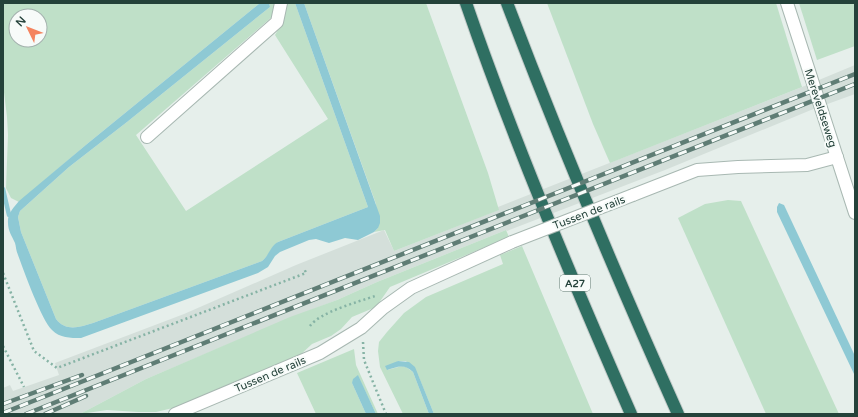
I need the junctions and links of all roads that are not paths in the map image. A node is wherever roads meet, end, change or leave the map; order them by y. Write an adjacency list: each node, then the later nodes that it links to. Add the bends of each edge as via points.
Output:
1 (281, 3): 5 (street, via 277,22)
2 (466, 3): 9 (highway, A27, via 533,181)
3 (507, 3): 10 (highway, via 570,164)
4 (787, 3): 6 (street, Mereveldseweg)
5 (147, 137)
6 (837, 157): 7 (street, Mereveldseweg); 8 (street, Tussen de rails, bridge, via 807,165 697,170 512,242 411,288 361,328 320,354)
7 (855, 213)
8 (175, 414)
9 (631, 414)
10 (678, 414)

